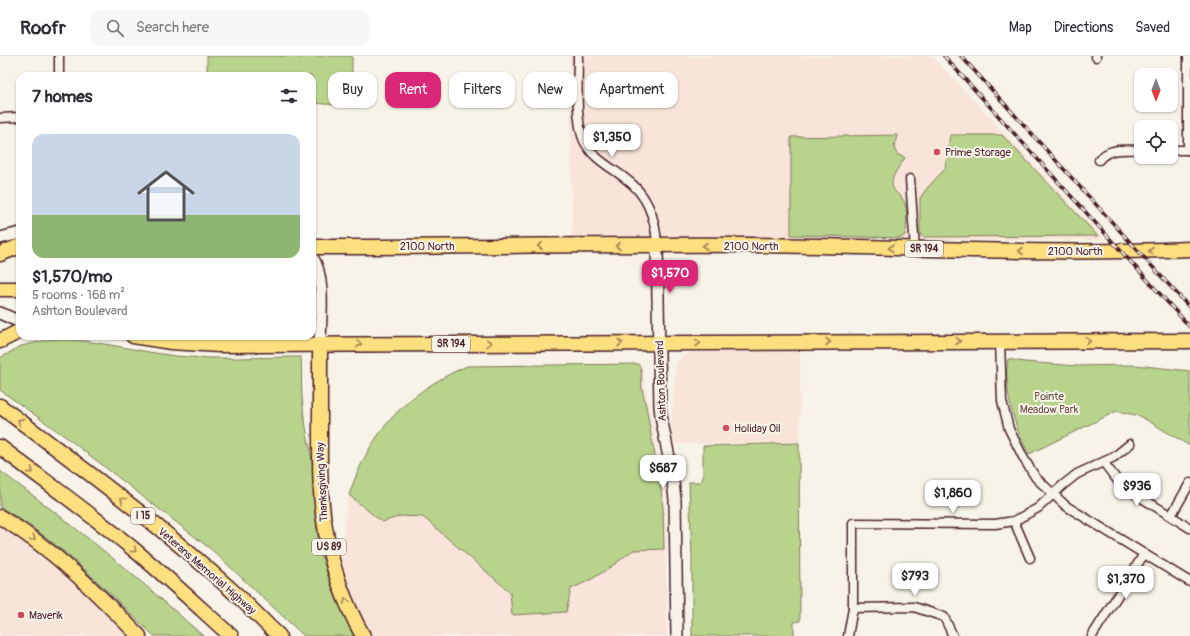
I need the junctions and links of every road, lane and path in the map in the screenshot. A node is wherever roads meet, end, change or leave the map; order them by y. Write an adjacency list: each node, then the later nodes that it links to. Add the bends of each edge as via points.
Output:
1 (59, 56): 4 (street)
2 (578, 56): 16 (street, via 578,109 581,134 592,153 627,180 646,199)
3 (1188, 56): 9 (street)
4 (59, 72)
5 (0, 118): 6 (street)
6 (16, 118)
7 (1134, 150): 10 (street, via 1111,151)
8 (1178, 150): 9 (street)
9 (1189, 150)
10 (1099, 160)
11 (910, 179): 19 (street)
12 (16, 235): 14 (street)
13 (316, 237): 15 (highway, via 416,240)
14 (0, 238)
15 (479, 246): 16 (highway, 2100 North / SR 194, one-way to 15); 17 (highway, 2100 North / SR 194)
16 (658, 246): 19 (highway, 2100 North / SR 194, one-way to 16, via 754,245); 34 (street, Ashton Boulevard)
17 (316, 247)
18 (16, 248): 21 (highway)
19 (915, 249): 20 (highway, 2100 North / SR 194, one-way to 19)
20 (1190, 249)
21 (0, 254)
22 (316, 265): 27 (street, via 320,281)
23 (16, 289): 24 (highway)
24 (2, 290)
25 (0, 313): 26 (street)
26 (16, 320)
27 (316, 321)
28 (16, 334): 30 (highway)
29 (158, 340): 31 (highway, SR 194, via 192,344)
30 (0, 341)
31 (314, 341): 34 (highway, SR 194, one-way to 34); 52 (highway, Thanksgiving Way / US 89, one-way to 31, via 347,604 330,553 322,509 320,453 312,410)
32 (1000, 341): 33 (highway, SR 194, one-way to 33); 34 (highway, SR 194, one-way to 32); 40 (street, via 1002,401 1010,429 1036,478)
33 (1190, 341)
34 (659, 343): 53 (street, Ashton Boulevard, via 660,411 675,500)
35 (0, 406): 51 (highway, Veterans Memorial Highway / I 15, one-way to 35, via 166,534)
36 (1130, 444): 38 (street)
37 (0, 447): 50 (highway, one-way to 50, via 137,552)
38 (1104, 463): 40 (street, via 1077,474); 41 (street, via 1122,485)
39 (1190, 483): 41 (street)
40 (1053, 495): 43 (street, via 1038,508); 45 (street, via 1072,510)
41 (1171, 516): 44 (street)
42 (0, 517): 49 (highway, one-way to 49, via 64,562)
43 (1014, 521): 46 (street); 48 (street, via 994,524 853,523)
44 (1190, 528)
45 (1144, 554): 47 (street); 56 (street)
46 (1030, 558)
47 (1190, 582)
48 (853, 608): 54 (street); 55 (street, via 914,607 944,617)
49 (139, 636)
50 (231, 636)
51 (279, 636)
52 (363, 636)
53 (677, 636)
54 (848, 636)
55 (953, 636)
56 (1092, 636)

